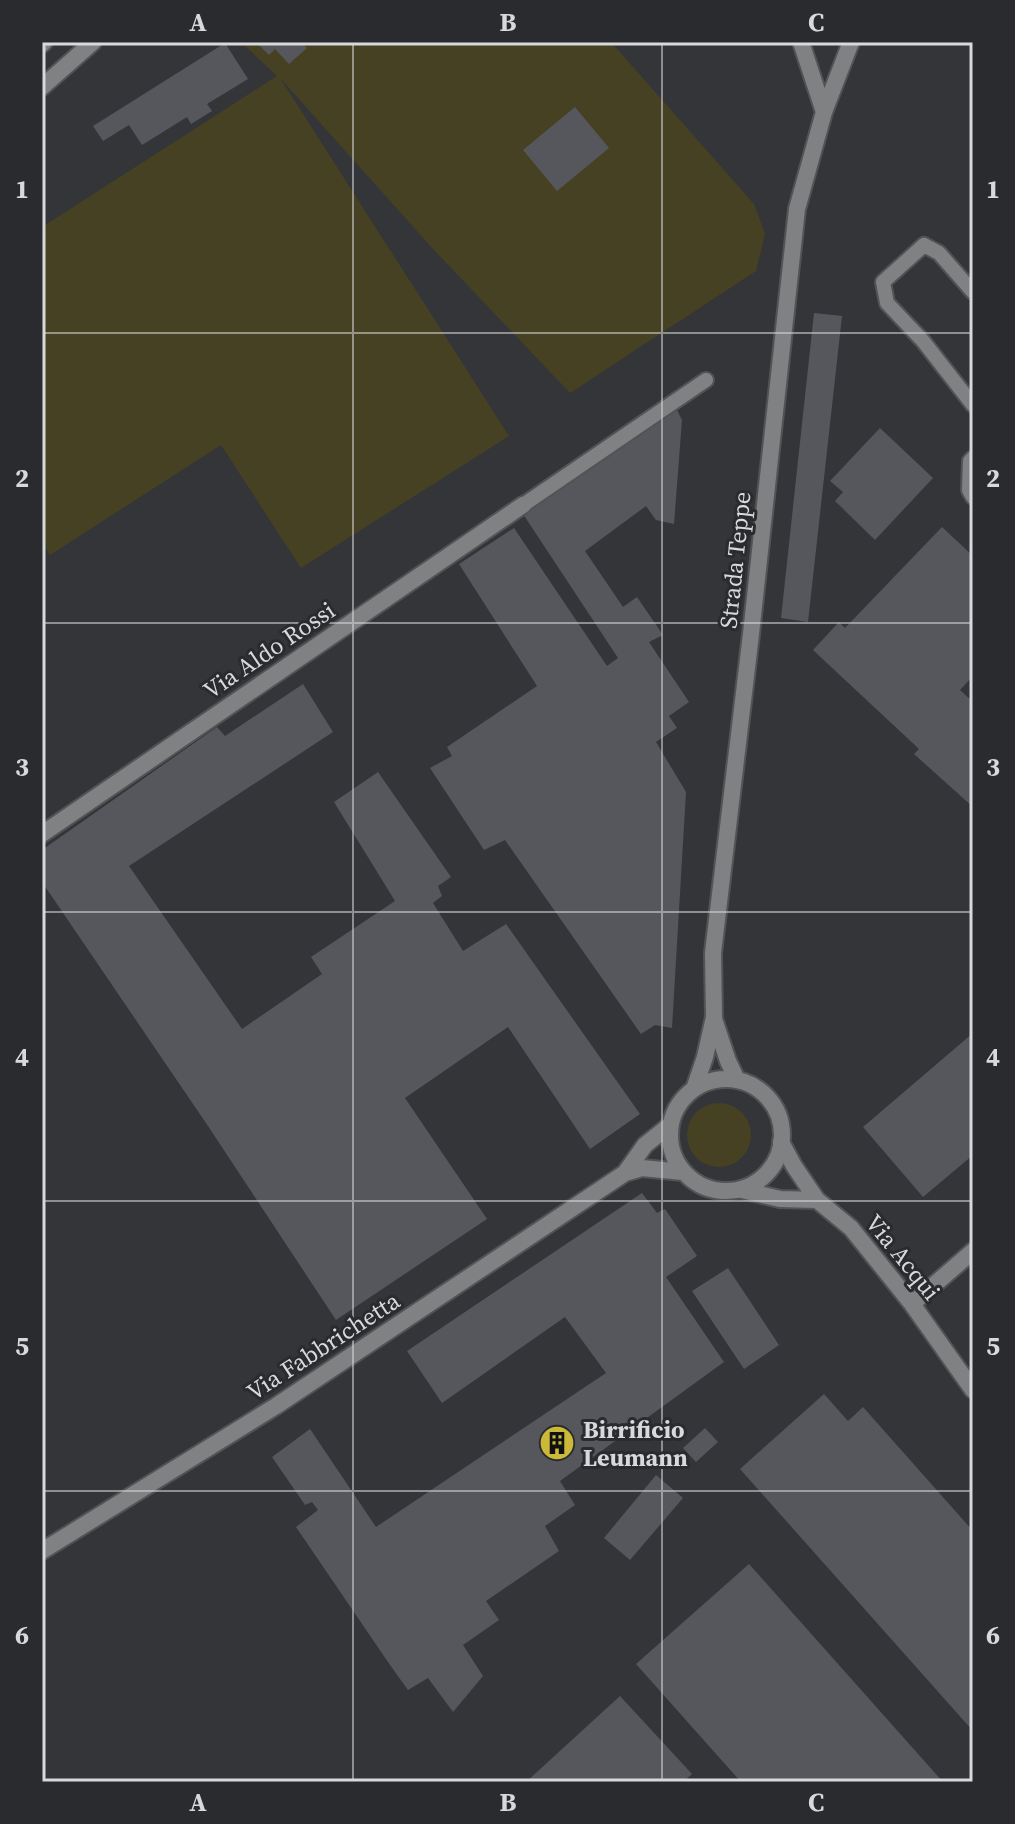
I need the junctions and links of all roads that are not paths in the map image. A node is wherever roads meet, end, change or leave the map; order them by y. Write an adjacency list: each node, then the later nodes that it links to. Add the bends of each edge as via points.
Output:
1 (93, 42): 4 (street)
2 (801, 42): 5 (street)
3 (851, 42): 5 (street, Strada Teppe)
4 (42, 87)
5 (824, 112): 13 (street, Strada Teppe, via 797,209 790,265 713,953)
6 (973, 292): 8 (lane, via 939,253 924,245 883,282 887,303)
7 (706, 380): 11 (lane)
8 (973, 405)
9 (973, 458): 10 (lane)
10 (973, 497)
11 (523, 505): 12 (street, Via Aldo Rossi)
12 (42, 834)
13 (714, 1017): 14 (street, Strada Teppe); 15 (street, Strada Teppe)
14 (737, 1080): 15 (street, via 718,1079); 17 (street, Via Acqui, via 768,1098 778,1114)
15 (694, 1089): 16 (street, via 676,1108)
16 (670, 1125): 18 (street, via 669,1143); 19 (street, Via Fabbrichetta, via 645,1145)
17 (781, 1142): 20 (street, via 773,1167); 21 (street, Via Acqui)
18 (683, 1172): 19 (street, Via Fabbrichetta, via 642,1168); 20 (street, via 704,1188)
19 (625, 1173): 25 (street, Via Fabbrichetta, via 276,1406)
20 (742, 1190): 21 (street)
21 (817, 1200): 23 (street, Via Acqui, via 851,1228)
22 (973, 1251): 23 (street)
23 (912, 1304): 24 (street, Via Acqui)
24 (973, 1390)
25 (42, 1551)

